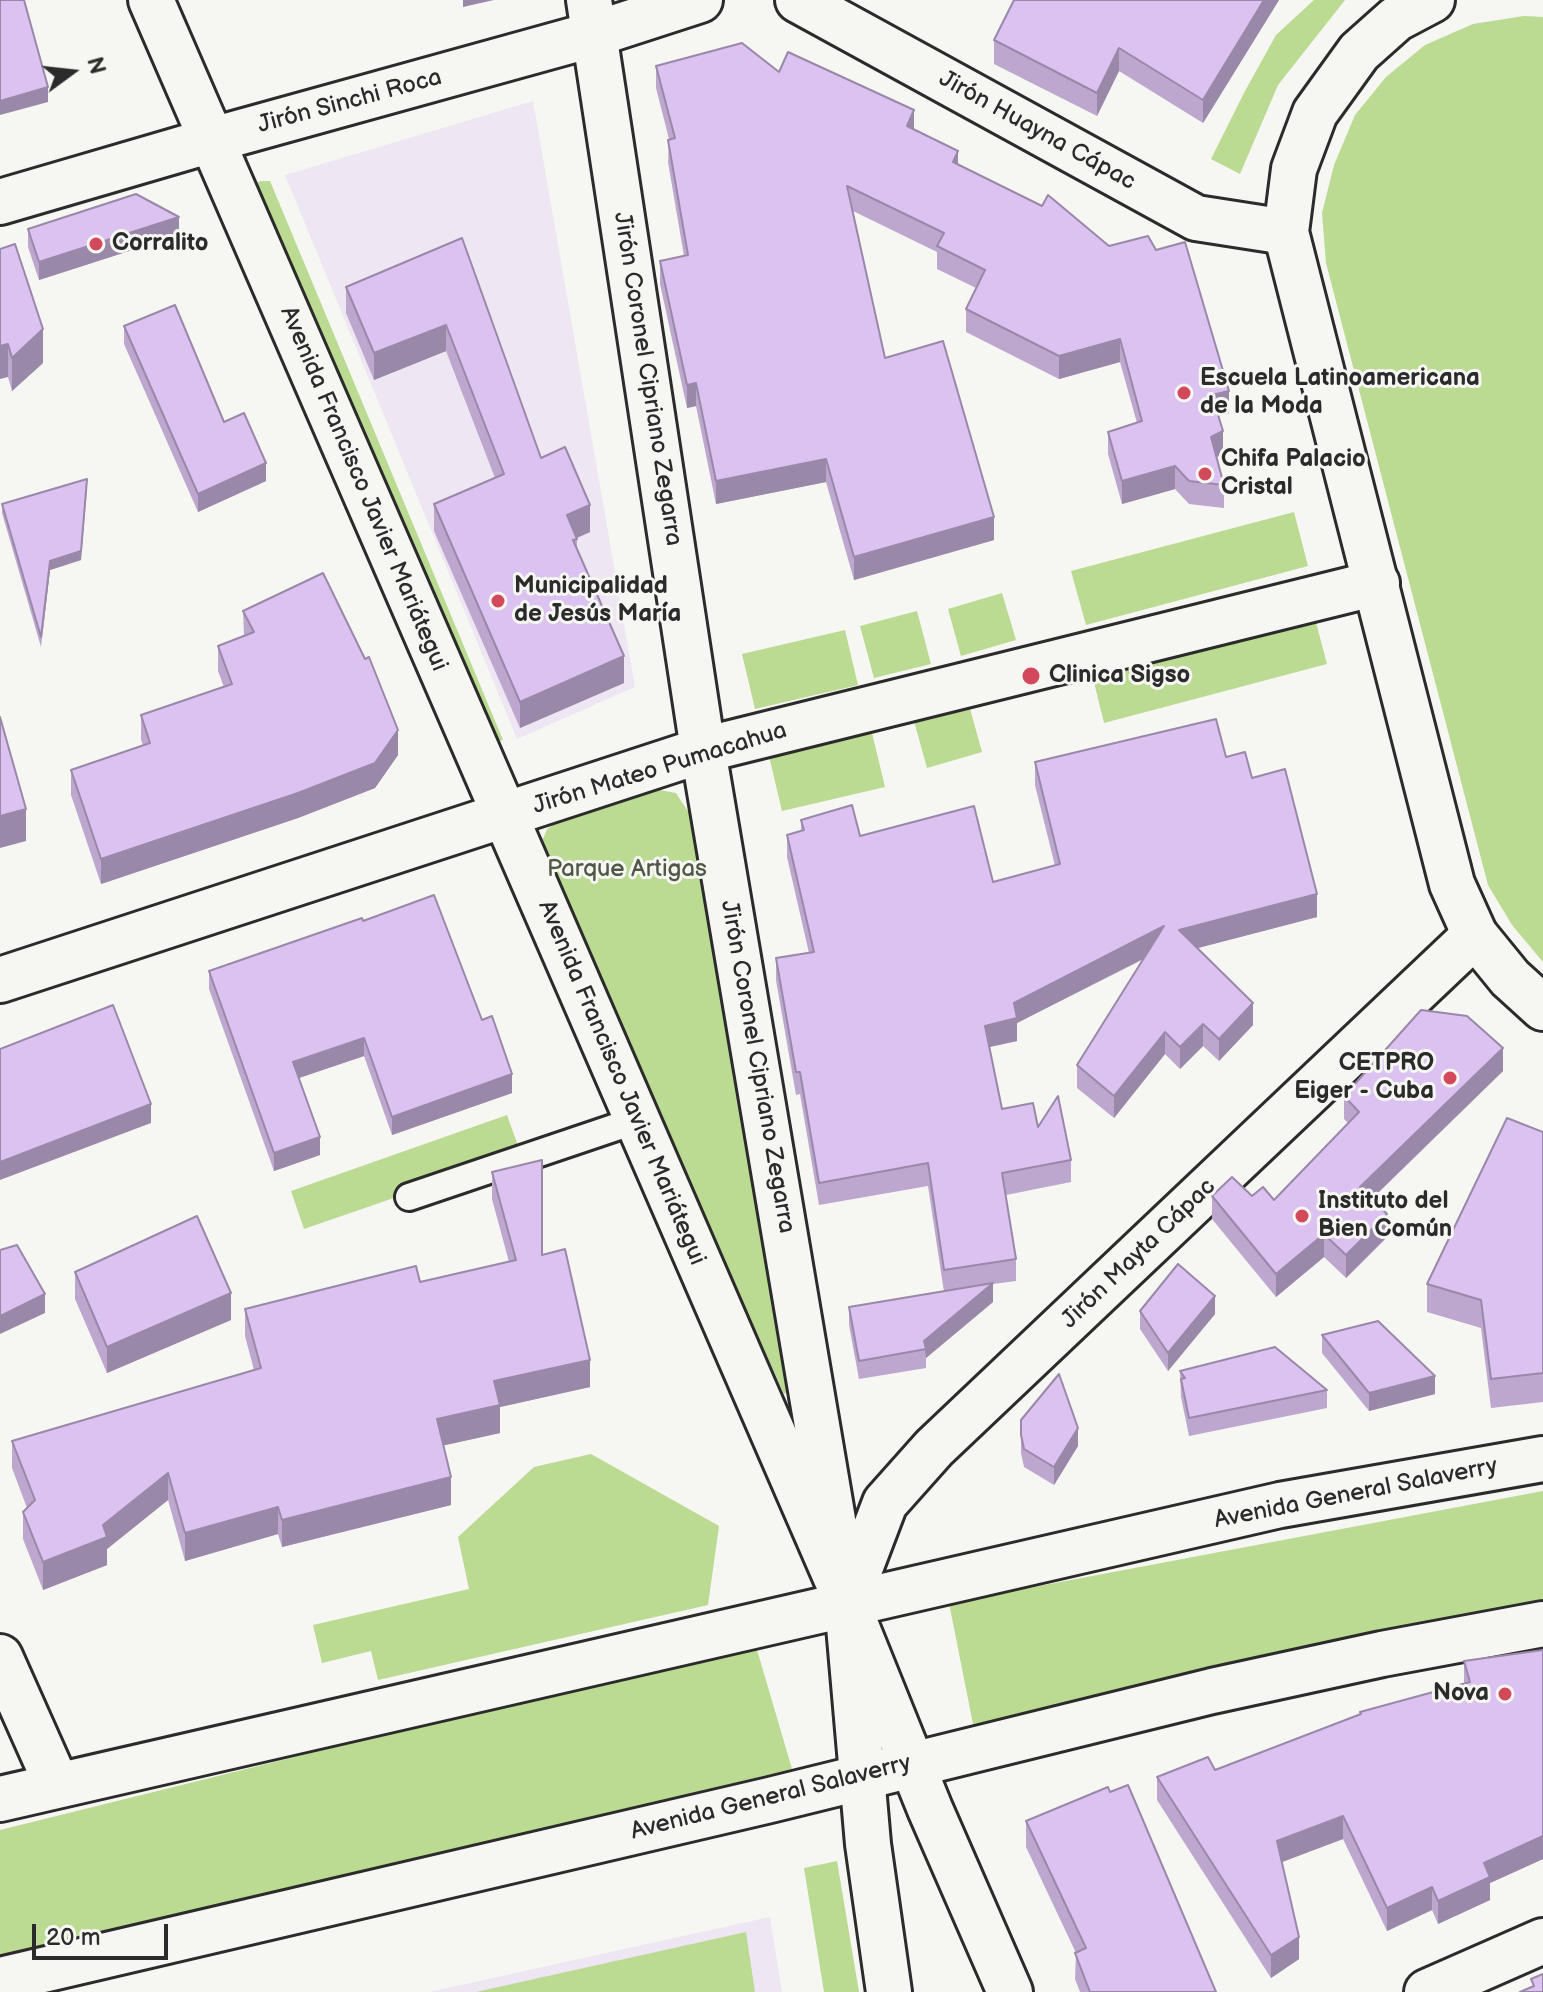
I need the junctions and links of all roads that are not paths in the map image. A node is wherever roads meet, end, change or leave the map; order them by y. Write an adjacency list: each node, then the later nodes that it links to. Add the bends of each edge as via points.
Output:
1 (151, 0): 6 (street, Avenida Francisco Javier Mariátegui)
2 (700, 0): 5 (street, Jirón Sinchi Roca)
3 (798, 0): 8 (street, Jirón Huayna Cápac, via 1196,218)
4 (1409, 6): 8 (street, via 1359,52 1315,113 1294,169)
5 (592, 17): 6 (street, Jirón Sinchi Roca); 10 (street, Jirón Coronel Cipriano Zegarra)
6 (212, 140): 7 (street, Jirón Sinchi Roca); 11 (street, Avenida Francisco Javier Mariátegui)
7 (0, 202)
8 (1286, 232): 9 (street)
9 (1377, 583): 10 (street, Jirón Mateo Pumacahua); 12 (street, via 1452,884)
10 (703, 750): 11 (street, Jirón Mateo Pumacahua); 18 (street, Jirón Coronel Cipriano Zegarra)
11 (505, 816): 13 (street, Jirón Mateo Pumacahua); 15 (street, Avenida Francisco Javier Mariátegui)
12 (1475, 935): 14 (street); 18 (street, Jirón Mayta Cápac, via 934,1448 885,1503)
13 (0, 980)
14 (1543, 1008)
15 (637, 1120): 16 (lane); 18 (street, Avenida Francisco Javier Mariátegui)
16 (409, 1197)
17 (1543, 1459): 18 (street, Avenida General Salaverry, via 1280,1505)
18 (847, 1603): 21 (street, Avenida Francisco Javier Mariátegui); 22 (street, Jirón Coronel Cipriano Zegarra); 23 (street, Avenida General Salaverry)
19 (1543, 1624): 21 (street, Avenida General Salaverry, via 1212,1691)
20 (0, 1657): 23 (street)
21 (912, 1764): 22 (street, Avenida General Salaverry); 28 (street, Avenida Francisco Javier Mariátegui)
22 (862, 1777): 26 (street, Avenida General Salaverry); 27 (street, Jirón Coronel Cipriano Zegarra)
23 (57, 1785): 24 (street, Avenida General Salaverry)
24 (0, 1799)
25 (1543, 1941): 29 (street)
26 (0, 1980)
27 (889, 1992)
28 (1010, 1992)
29 (1427, 1992)

